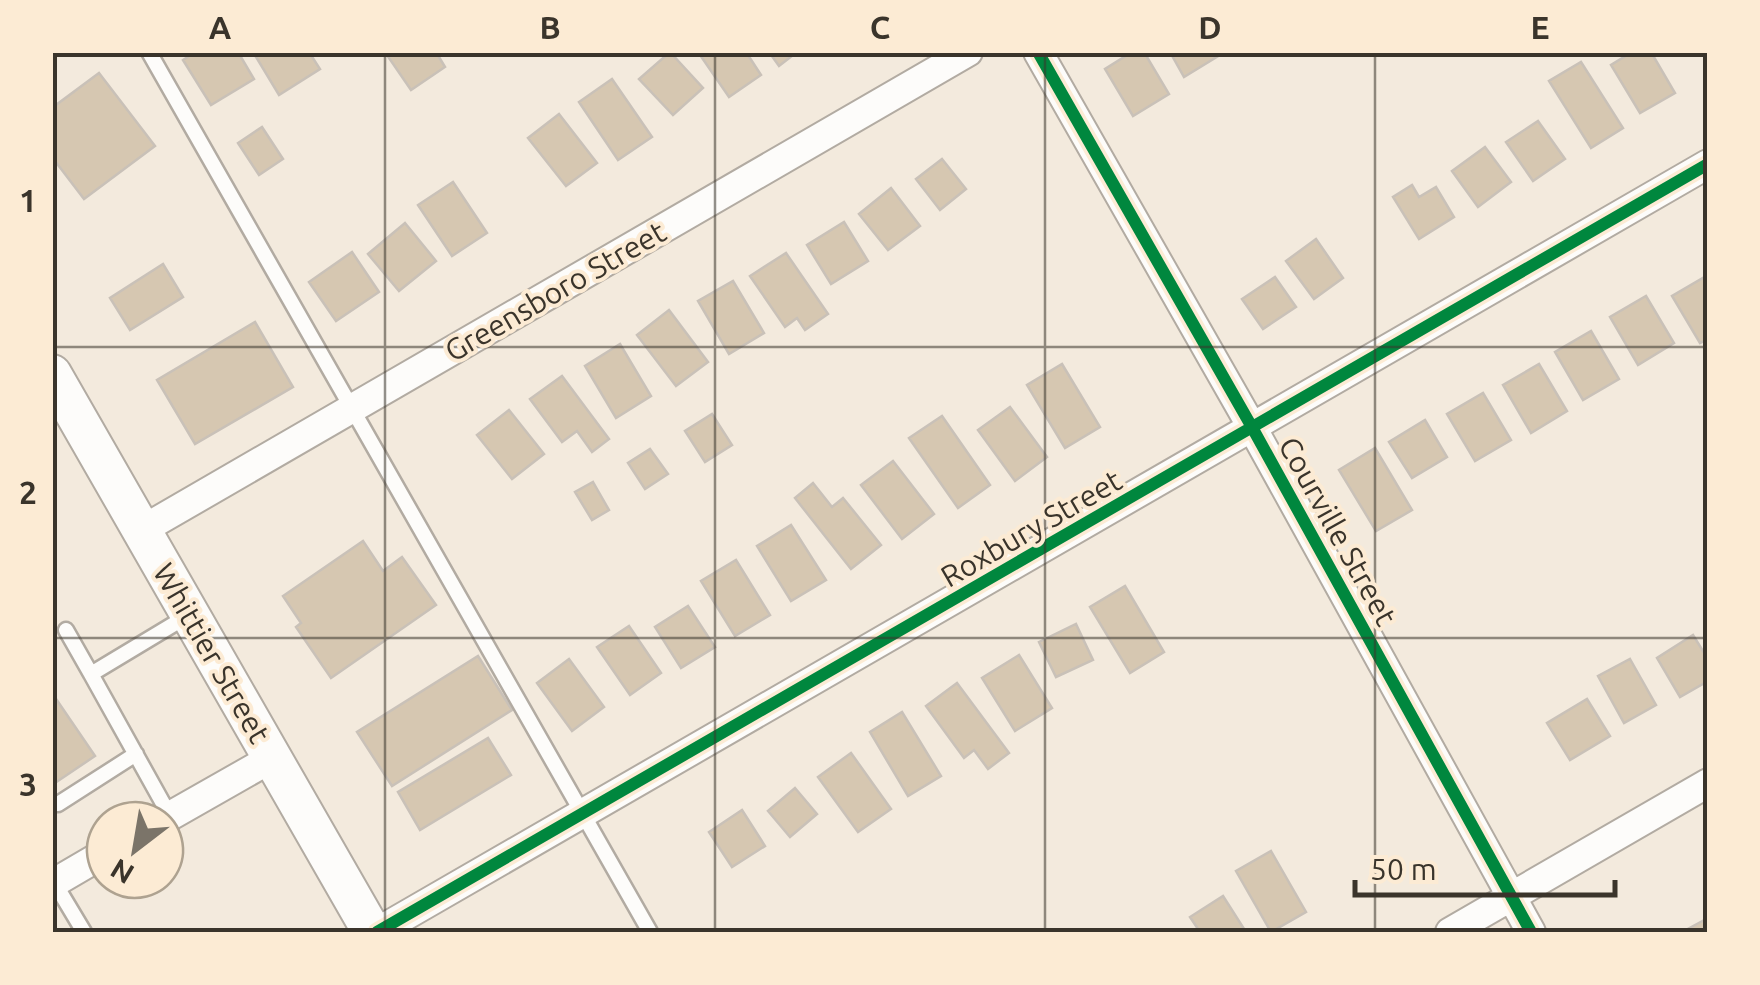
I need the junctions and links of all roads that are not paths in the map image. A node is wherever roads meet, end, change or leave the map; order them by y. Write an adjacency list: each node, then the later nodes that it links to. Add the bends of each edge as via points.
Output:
1 (149, 52): 6 (lane)
2 (968, 52): 6 (street, Greensboro Street)
3 (1038, 52): 7 (street, Courville Street)
4 (1708, 164): 7 (street, Roxbury Street)
5 (52, 374): 8 (street, Whittier Street)
6 (352, 408): 8 (street, Greensboro Street); 18 (lane)
7 (1253, 429): 18 (street, Roxbury Street); 21 (street, Courville Street)
8 (142, 530): 9 (street, Whittier Street)
9 (190, 614): 11 (lane); 13 (street, Whittier Street)
10 (66, 630): 11 (lane)
11 (91, 674): 12 (lane)
12 (136, 754): 15 (lane); 16 (lane)
13 (272, 758): 17 (street); 23 (street, Whittier Street)
14 (1708, 782): 21 (street)
15 (158, 800)
16 (58, 804)
17 (185, 807)
18 (583, 814): 23 (street, Roxbury Street); 24 (lane)
19 (85, 864): 20 (street)
20 (53, 882): 22 (lane)
21 (1511, 896): 25 (street); 26 (street, Courville Street)
22 (84, 932)
23 (374, 932)
24 (650, 932)
25 (1450, 932)
26 (1532, 932)

